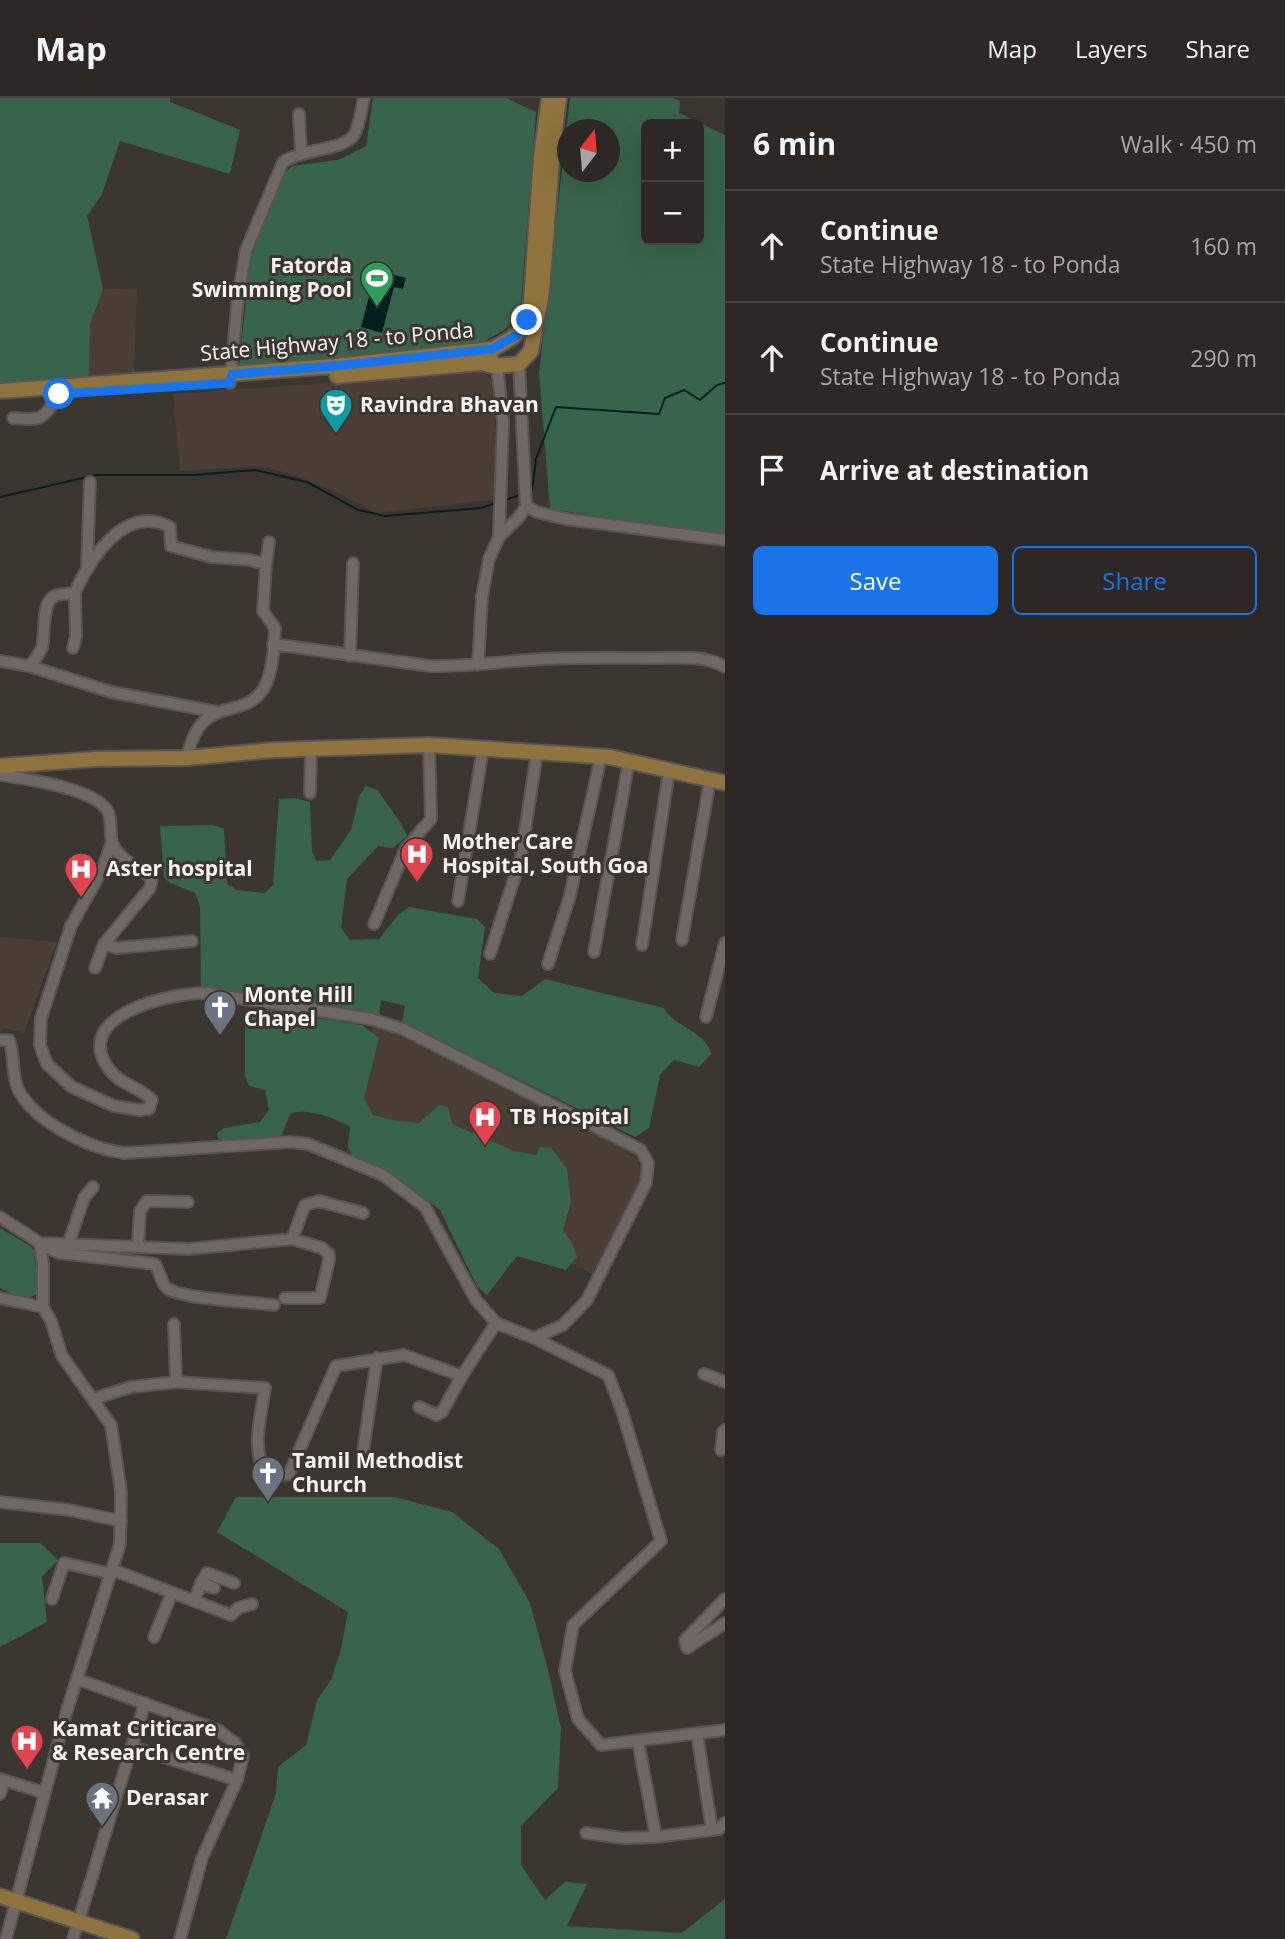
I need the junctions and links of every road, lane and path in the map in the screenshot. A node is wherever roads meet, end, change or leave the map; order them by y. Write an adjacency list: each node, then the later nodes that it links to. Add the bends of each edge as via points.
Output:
1 (364, 98): 4 (street, via 355,134 347,143)
2 (548, 99): 5 (main road, State Highway 18 - to Ponda, via 531,302 527,320 517,335); 7 (main road, State Highway 18 - to Ponda, via 552,147 542,292 531,351)
3 (299, 114): 4 (street)
4 (300, 153): 9 (street, via 283,162 246,250)
5 (505, 342): 6 (main road, State Highway 18 - to Ponda); 7 (main road, via 526,348)
6 (492, 349): 8 (main road); 9 (main road, State Highway 18 - to Ponda)
7 (523, 361): 8 (main road, State Highway 18 - to Ponda); 15 (street)
8 (495, 366): 9 (main road, State Highway 18 - to Ponda, via 481,363); 16 (street, via 503,421)
9 (231, 379): 10 (main road, State Highway 18 - to Ponda); 11 (main road, State Highway 18 - to Ponda)
10 (0, 391)
11 (59, 394): 12 (main road, State Highway 18 - to Ponda); 13 (street, via 46,414 36,420)
12 (0, 399)
13 (13, 418)
14 (90, 482): 21 (street)
15 (526, 497): 16 (street, via 519,517); 17 (street, via 537,512 566,519)
16 (499, 537): 28 (street, via 484,579)
17 (725, 540)
18 (269, 542): 20 (street)
19 (353, 563): 25 (street)
20 (265, 564): 21 (street, via 172,546 170,527 152,522 123,528); 23 (street, via 263,611 275,628)
21 (87, 567): 22 (street)
22 (75, 592): 24 (street); 29 (street, via 50,600 41,648)
23 (273, 644): 25 (street); 30 (street, via 262,690 245,703)
24 (73, 648)
25 (350, 656): 28 (street, via 430,666)
26 (0, 661): 29 (street)
27 (725, 664): 28 (street, via 635,658)
28 (478, 665)
29 (29, 666): 30 (street, via 111,692)
30 (217, 712): 36 (street, via 197,730)
31 (429, 745): 32 (main road); 33 (main road); 46 (street, via 431,819 406,848)
32 (483, 748): 34 (main road); 45 (street)
33 (311, 749): 36 (main road); 43 (street)
34 (537, 752): 35 (main road); 53 (street, via 521,857)
35 (601, 757): 37 (main road); 54 (street, via 569,899)
36 (187, 758): 38 (main road)
37 (629, 761): 39 (main road); 52 (street)
38 (0, 765)
39 (669, 771): 41 (main road); 51 (street)
40 (0, 775): 44 (street, via 94,797 107,810)
41 (710, 780): 42 (main road); 47 (street)
42 (725, 783)
43 (310, 793)
44 (112, 841): 50 (street, via 117,851 152,878 150,888); 72 (street, via 103,868 71,926 41,1018 40,1045 47,1064 72,1087 114,1106 149,1109 152,1100 146,1094 125,1085 107,1068 101,1056 104,1030 138,1007 187,993 205,993 371,1019 403,1030 641,1150 648,1163 646,1183 587,1300 564,1325)
45 (458, 901)
46 (374, 923)
47 (682, 940)
48 (192, 941): 50 (street, via 117,948)
49 (725, 943): 56 (street)
50 (104, 944): 55 (street)
51 (642, 945)
52 (594, 952)
53 (489, 954)
54 (548, 964)
55 (95, 968)
56 (706, 1017)
57 (0, 1040): 70 (street, via 9,1040 14,1074 28,1103 67,1135 88,1144 125,1153 290,1142 308,1144 383,1175 425,1207 476,1300)
58 (93, 1187): 64 (street, via 84,1198)
59 (188, 1202): 65 (street, via 147,1201 140,1211)
60 (363, 1213): 62 (street, via 319,1201 305,1205)
61 (0, 1217): 63 (street)
62 (292, 1239): 65 (street, via 189,1250); 66 (street, via 322,1248 329,1260 320,1298)
63 (40, 1243): 64 (street); 68 (street, via 59,1253 155,1264 165,1287 174,1293); 69 (street)
64 (68, 1245): 65 (street)
65 (138, 1246)
66 (285, 1297)
67 (0, 1298): 69 (street)
68 (274, 1305)
69 (43, 1307): 78 (street, via 62,1356)
70 (496, 1323): 72 (street); 75 (street)
71 (174, 1324): 76 (street)
72 (534, 1338): 100 (street, via 608,1375 661,1541 573,1625 565,1671 578,1719 601,1745)
73 (377, 1358): 75 (street, via 404,1355); 76 (street, via 336,1366 289,1474 267,1478 257,1437 265,1388); 82 (street)
74 (704, 1374): 77 (street)
75 (462, 1376): 79 (street, via 442,1412 437,1415)
76 (176, 1382): 78 (street, via 131,1387)
77 (725, 1382)
78 (93, 1399): 84 (street, via 111,1426)
79 (419, 1407)
80 (725, 1430): 81 (street)
81 (721, 1450)
82 (362, 1458)
83 (0, 1502): 84 (street)
84 (121, 1521): 85 (street)
85 (112, 1572): 89 (street); 91 (street, via 64,1563); 96 (street)
86 (201, 1583): 87 (street, via 207,1573); 88 (street); 92 (street)
87 (234, 1583)
88 (214, 1588)
89 (172, 1593): 92 (street); 95 (street)
90 (725, 1598): 94 (street, via 685,1640 687,1648)
91 (52, 1600)
92 (194, 1601): 93 (street, via 231,1615)
93 (252, 1604)
94 (725, 1623)
95 (154, 1637)
96 (77, 1679): 97 (street); 104 (street)
97 (145, 1703): 101 (street); 103 (street, via 218,1730 235,1743 243,1756)
98 (725, 1730): 99 (street)
99 (697, 1734): 100 (street); 107 (street)
100 (638, 1741): 109 (street)
101 (131, 1747): 103 (street); 112 (street)
102 (2, 1780): 104 (street); 105 (street)
103 (237, 1780): 116 (street, via 202,1858)
104 (45, 1793): 111 (street)
105 (0, 1794)
106 (725, 1823): 107 (street)
107 (712, 1830): 109 (street)
108 (586, 1833): 109 (street)
109 (656, 1837)
110 (0, 1896): 111 (main road)
111 (15, 1901): 112 (main road); 113 (street)
112 (79, 1921): 114 (street); 115 (main road)
113 (6, 1939)
114 (73, 1939)
115 (132, 1939)
116 (180, 1939)

